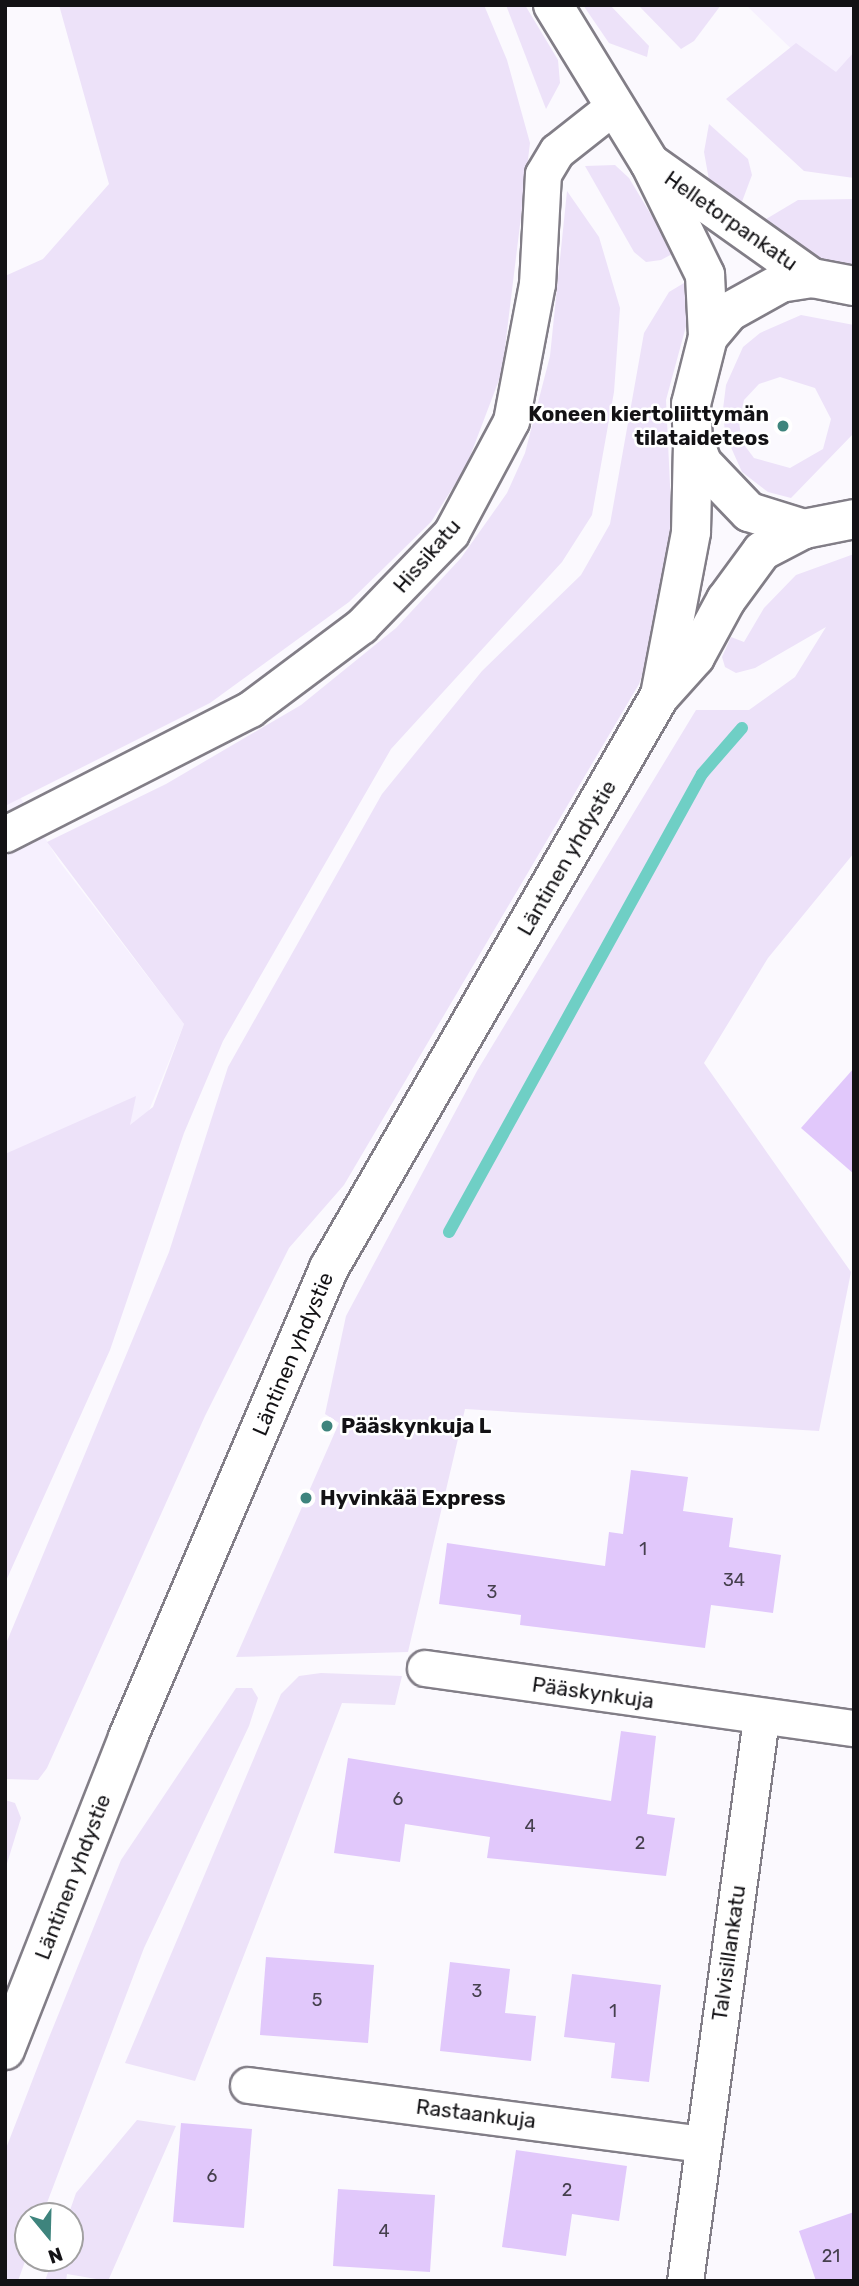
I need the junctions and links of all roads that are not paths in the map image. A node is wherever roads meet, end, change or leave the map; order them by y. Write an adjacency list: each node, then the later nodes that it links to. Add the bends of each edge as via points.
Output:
1 (553, 5): 2 (main road, Helletorpankatu)
2 (614, 106): 3 (main road, Helletorpankatu); 11 (street, Hissikatu, via 557,151 543,174 537,284 515,408 484,481 452,533 361,626 266,698 139,770)
3 (650, 163): 4 (main road, Helletorpankatu); 6 (main road, Helletorpankatu, via 705,275)
4 (812, 278): 5 (main road); 6 (main road, via 753,295)
5 (854, 286)
6 (708, 337): 7 (main road, Läntinen yhdystie, via 694,381)
7 (693, 438): 9 (main road, via 716,482 741,506 769,521); 10 (main road, Läntinen yhdystie, via 691,532)
8 (854, 519): 9 (main road)
9 (804, 529): 10 (main road, Läntinen yhdystie, via 762,551 726,600 695,657)
10 (659, 697): 15 (main road, Läntinen yhdystie, via 329,1268 128,1737)
11 (5, 834)
12 (425, 1668): 13 (street, Pääskynkuja)
13 (761, 1718): 14 (street); 17 (street, Talvisillankatu)
14 (854, 1728)
15 (5, 2050)
16 (248, 2085): 17 (street, Rastaankuja)
17 (703, 2144): 18 (street, Talvisillankatu)
18 (685, 2281)

